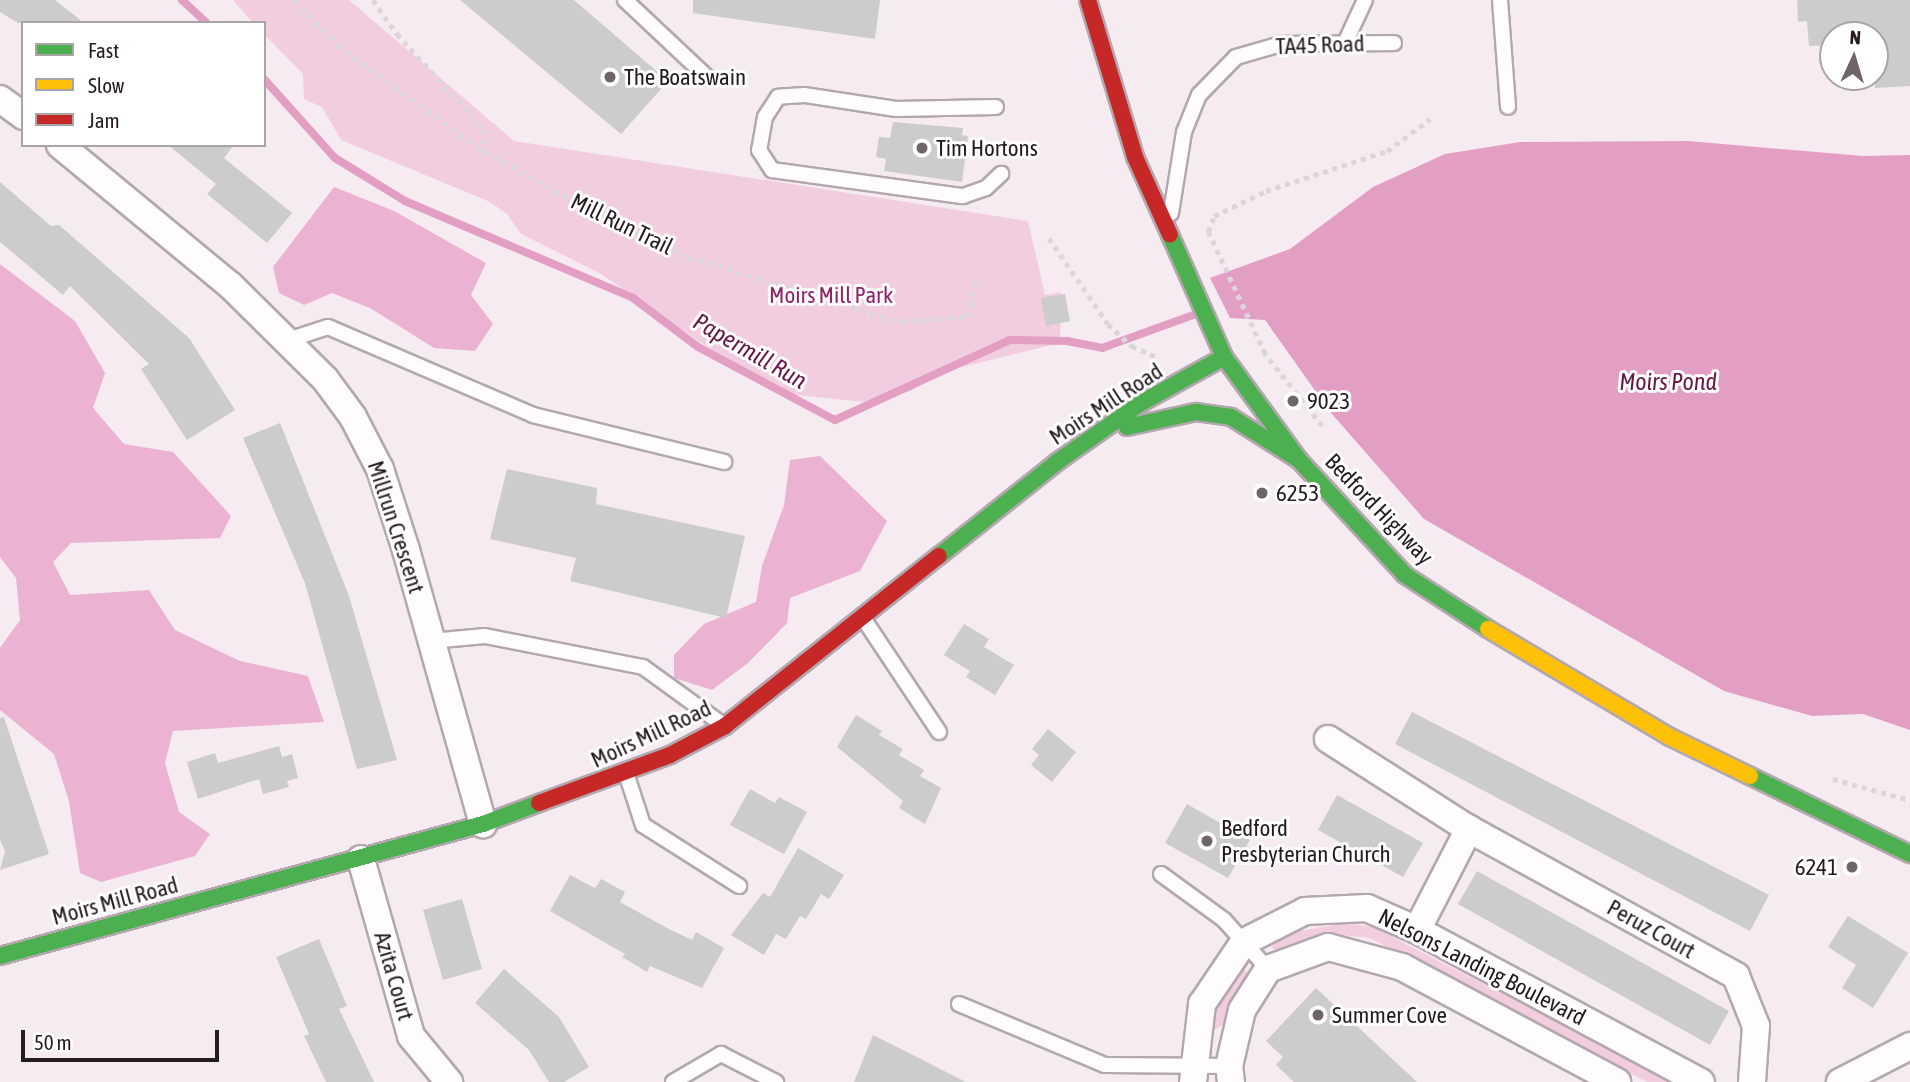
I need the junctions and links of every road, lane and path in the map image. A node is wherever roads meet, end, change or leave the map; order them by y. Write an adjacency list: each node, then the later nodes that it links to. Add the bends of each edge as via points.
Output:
1 (295, 0): 16 (path, Mill Run Trail, via 338,46)
2 (373, 0): 16 (path, via 397,34 484,130)
3 (625, 0): 9 (lane)
4 (1088, 0): 18 (street, Bedford Highway, via 1135,157)
5 (1365, 0): 7 (lane)
6 (1500, 0): 12 (lane)
7 (1345, 43): 8 (lane, TA45 Road); 18 (lane, TA45 Road, via 1259,48 1219,71 1199,95 1184,132)
8 (1394, 43)
9 (708, 78)
10 (0, 99): 13 (street)
11 (996, 107): 17 (lane, via 896,109 804,95 778,97 765,117 759,150 772,170 963,196 986,188)
12 (1508, 107)
13 (21, 115)
14 (1430, 119): 24 (path, via 1387,151 1266,191 1214,216 1208,232 1265,354)
15 (62, 147): 21 (street, Millrun Crescent, via 230,285)
16 (485, 152): 20 (path, Mill Run Trail, via 688,257 900,322 968,316)
17 (1001, 174)
18 (1167, 235): 23 (street, Bedford Highway)
19 (1049, 238): 22 (path, via 1108,324)
20 (975, 279)
21 (288, 340): 27 (lane, via 328,327 533,415); 29 (street, Millrun Crescent, via 353,417 380,469)
22 (1132, 346)
23 (1224, 357): 25 (street, Moirs Mill Road, via 1141,403); 26 (street, Bedford Highway)
24 (1322, 426)
25 (1088, 440): 26 (street, via 1156,418 1196,412 1231,417); 28 (street, Moirs Mill Road, via 980,520)
26 (1299, 460): 36 (street, Bedford Highway, via 1405,575 1498,635 1670,737)
27 (724, 462)
28 (863, 618): 30 (street, Moirs Mill Road); 31 (lane)
29 (431, 641): 30 (lane, via 485,636 643,667); 34 (street, Millrun Crescent)
30 (725, 726): 33 (street, Moirs Mill Road)
31 (939, 732)
32 (1328, 739): 35 (street, Peruz Court)
33 (626, 773): 34 (street, Moirs Mill Road); 39 (lane, via 643,825)
34 (483, 824): 37 (street, Moirs Mill Road)
35 (1469, 828): 40 (street); 53 (street, Peruz Court, via 1736,976 1756,1026)
36 (1910, 854)
37 (361, 859): 42 (street, Moirs Mill Road); 48 (street, Azita Court, via 411,1036)
38 (1161, 874): 41 (lane, via 1224,920)
39 (739, 886)
40 (1418, 930): 41 (street, Nelsons Landing Boulevard, via 1367,908 1305,911); 52 (street, Nelsons Landing Boulevard)
41 (1244, 942): 43 (lane); 46 (street, Nelsons Landing Boulevard, via 1202,1004)
42 (0, 956)
43 (1268, 969): 47 (street, via 1242,1010); 51 (street, Nelsons Landing Boulevard, via 1328,947 1402,967)
44 (959, 1004): 46 (lane, via 1105,1065)
45 (1910, 1046): 54 (street)
46 (1192, 1074): 47 (lane)
47 (1230, 1074)
48 (449, 1082)
49 (673, 1082): 50 (lane, via 721,1054)
50 (776, 1082)
51 (1617, 1082)
52 (1701, 1082)
53 (1752, 1082)
54 (1840, 1082)

